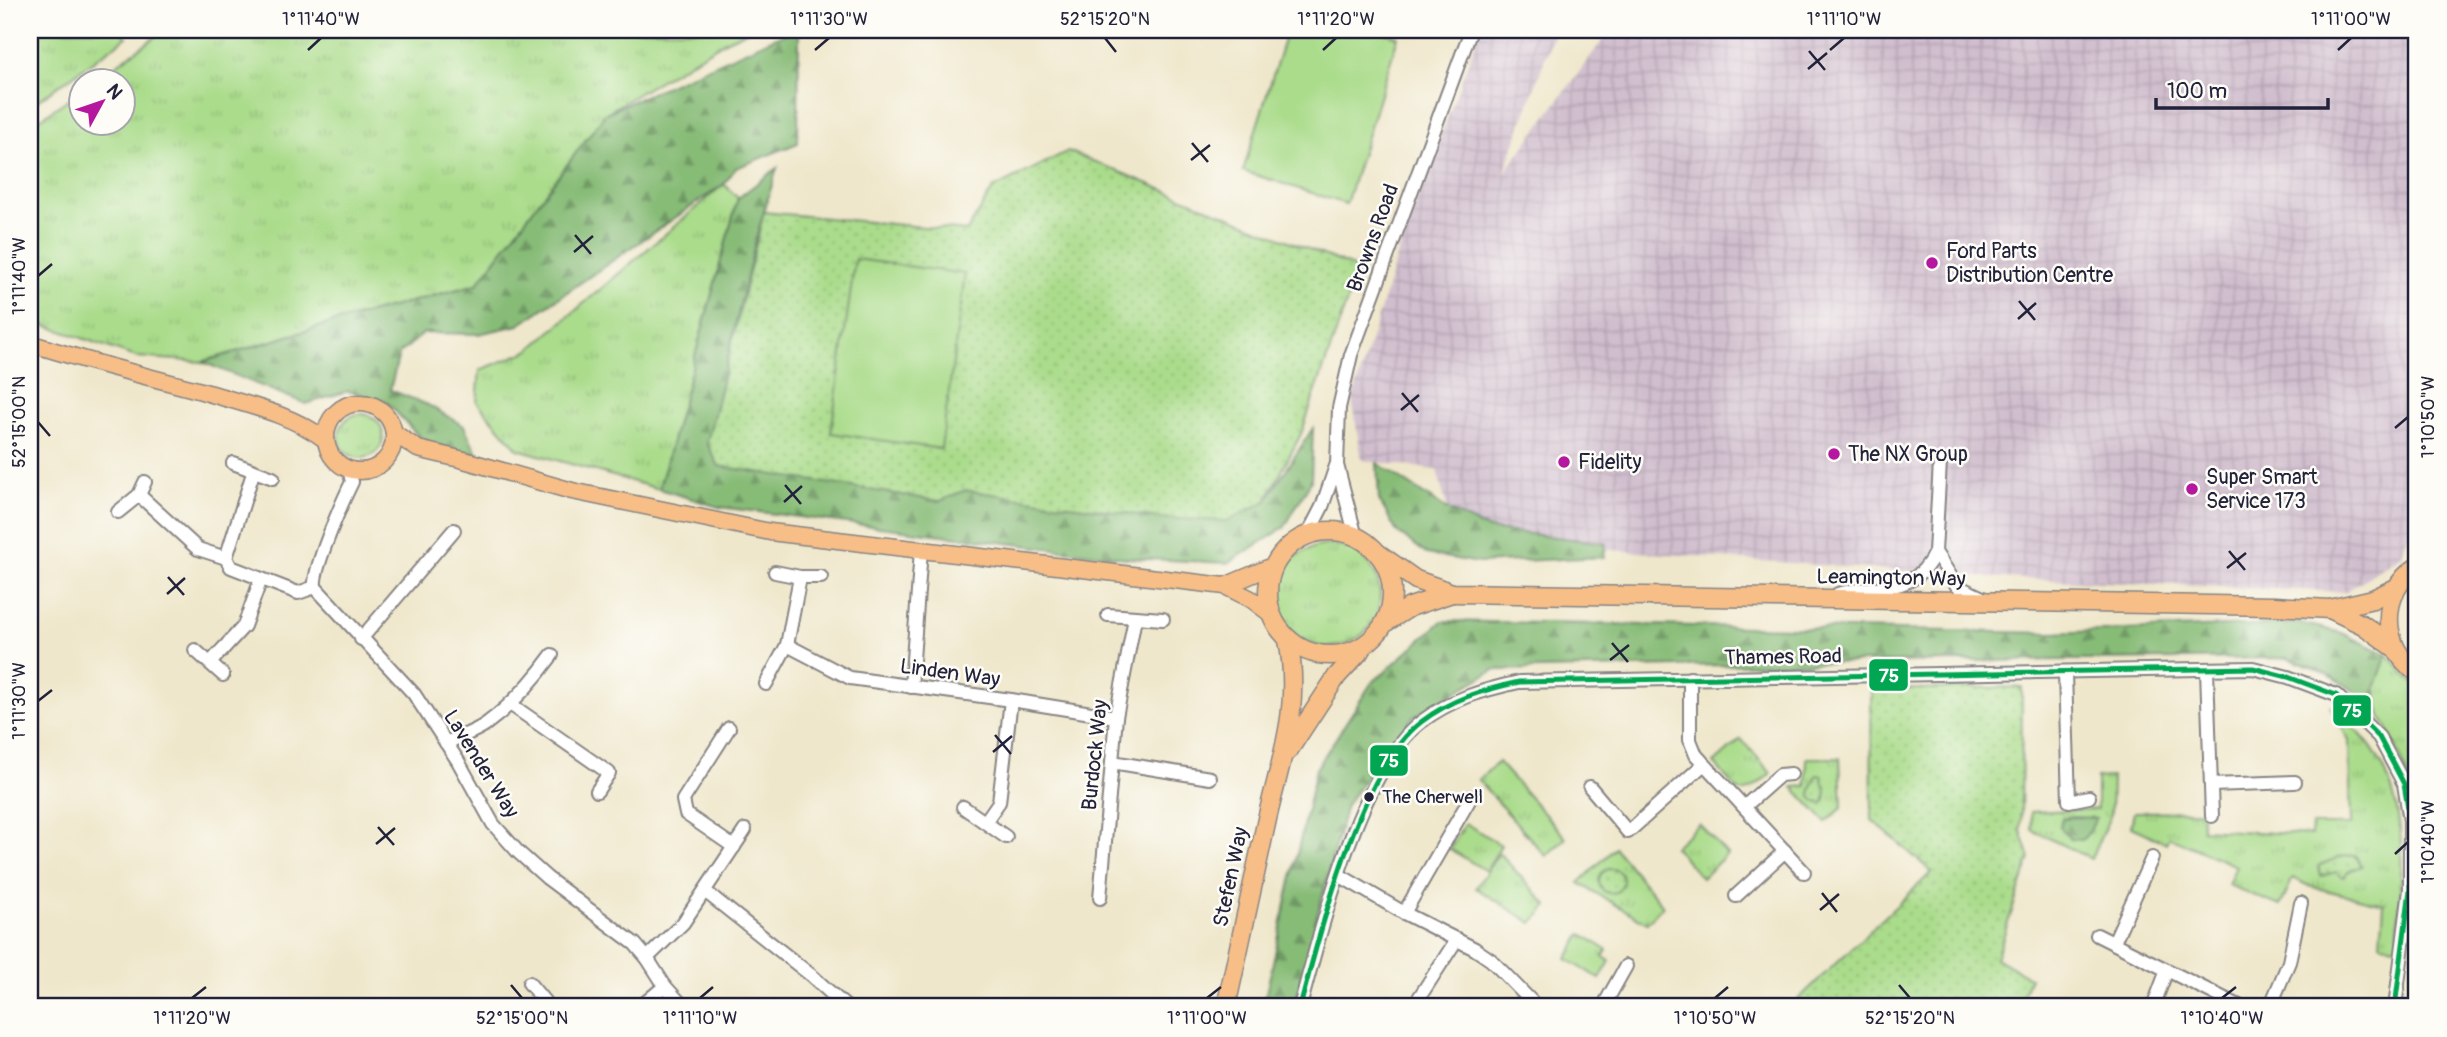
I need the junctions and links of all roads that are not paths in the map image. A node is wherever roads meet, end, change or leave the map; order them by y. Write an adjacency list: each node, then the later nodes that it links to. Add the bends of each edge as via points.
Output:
1 (1471, 30): 11 (street, Browns Road, via 1351,355 1339,408)
2 (30, 344): 4 (main road)
3 (331, 418): 4 (main road); 5 (main road, via 350,404 365,403 385,413); 6 (main road)
4 (298, 422): 6 (main road)
5 (394, 433): 7 (main road); 8 (main road)
6 (326, 440): 12 (main road, via 331,455)
7 (418, 449): 8 (main road); 21 (main road, via 572,491 756,529)
8 (389, 455): 12 (main road, via 378,465)
9 (1940, 462): 22 (street)
10 (233, 463): 13 (street)
11 (1336, 465): 19 (street, Browns Road); 20 (street, Browns Road)
12 (357, 470): 32 (street, via 318,567)
13 (253, 473): 14 (street); 24 (street)
14 (273, 478)
15 (145, 482): 16 (street)
16 (139, 495): 17 (street); 24 (street, via 198,549)
17 (118, 512)
18 (454, 530): 43 (street, via 439,538)
19 (1307, 536): 20 (highway, via 1335,531); 25 (highway, via 1295,541)
20 (1356, 537): 23 (highway)
21 (921, 550): 31 (main road); 57 (street)
22 (1935, 552): 35 (street, via 1914,580); 36 (street, via 1957,586)
23 (1378, 555): 34 (highway, Leamington Way, via 1416,580); 42 (highway, via 1389,572 1392,589)
24 (226, 558): 30 (street, via 231,567)
25 (1275, 565): 31 (main road); 38 (highway, via 1268,590)
26 (2417, 567): 33 (highway)
27 (775, 572): 28 (street)
28 (800, 577): 29 (street); 46 (street)
29 (821, 577)
30 (261, 579): 32 (street, via 298,593); 50 (street, via 244,626)
31 (1225, 586): 38 (main road)
32 (315, 587): 43 (street, Lavender Way)
33 (2396, 589): 37 (highway, Leamington Way); 47 (highway, via 2389,609)
34 (1452, 593): 35 (highway, Leamington Way); 42 (highway, Leamington Way, via 1410,607)
35 (1819, 600): 36 (highway, Leamington Way)
36 (1994, 603): 37 (highway, Leamington Way)
37 (2330, 609): 47 (highway, Leamington Way)
38 (1271, 614): 44 (highway)
39 (1108, 615): 40 (street)
40 (1135, 618): 41 (street); 60 (street, Burdock Way)
41 (1163, 619)
42 (1386, 622): 45 (highway)
43 (361, 639): 62 (street, Lavender Way, via 414,694)
44 (1288, 640): 45 (highway, via 1304,650 1331,656); 63 (highway, via 1294,692)
45 (1367, 644): 63 (highway, via 1337,676)
46 (787, 645): 56 (street); 57 (street, Linden Way, via 850,678)
47 (2395, 648): 52 (highway, Leamington Way)
48 (195, 650): 50 (street)
49 (552, 655): 59 (street)
50 (210, 663): 54 (street)
51 (2207, 670): 53 (street, Thames Road); 69 (street); 110 (street, Thames Road, via 2253,668 2336,695 2379,737 2404,784 2410,821 2410,890)
52 (2417, 672)
53 (2066, 673): 55 (street, Thames Road); 73 (street, via 2069,801)
54 (223, 675)
55 (1690, 678): 65 (street, via 1690,740); 84 (street, Thames Road, via 1519,682 1456,700 1419,723 1386,764 1366,800)
56 (766, 684)
57 (911, 687): 58 (street, Linden Way)
58 (1011, 700): 60 (street, Linden Way); 77 (street, via 999,802)
59 (510, 704): 62 (street, via 484,725); 71 (street, via 609,773)
60 (1116, 717): 64 (street, Burdock Way)
61 (729, 728): 80 (street, via 683,800 686,814)
62 (446, 743): 93 (street, Lavender Way, via 493,824 518,852)
63 (1284, 757): 102 (highway, Stefen Way)
64 (1112, 762): 67 (street); 87 (street, Burdock Way)
65 (1704, 764): 70 (street, via 1628,832); 75 (street)
66 (1791, 774): 75 (street, via 1780,775)
67 (1210, 778)
68 (2295, 782): 69 (street)
69 (2211, 785): 76 (street)
70 (1590, 788)
71 (597, 791)
72 (1471, 797): 89 (street)
73 (2089, 797)
74 (964, 807): 77 (street)
75 (1744, 807): 81 (street)
76 (2212, 816)
77 (985, 822): 79 (street)
78 (745, 830): 80 (street)
79 (1006, 837)
80 (734, 848): 85 (street)
81 (1785, 851): 83 (street); 86 (street)
82 (2152, 858): 92 (street)
83 (1804, 872)
84 (1339, 876): 89 (street); 103 (street, Thames Road)
85 (706, 892): 93 (street, via 683,923); 101 (street)
86 (1736, 896)
87 (1100, 898)
88 (2301, 903): 109 (street, via 2289,962)
89 (1404, 913): 91 (street)
90 (2097, 935): 92 (street)
91 (1457, 939): 104 (street); 105 (street, via 1491,960)
92 (2114, 942): 95 (street)
93 (647, 958): 97 (street, Lavender Way)
94 (1626, 966): 106 (street)
95 (2167, 970): 107 (street); 108 (street)
96 (529, 983): 98 (street)
97 (665, 986): 99 (street); 100 (street, Lavender Way)
98 (549, 1007)
99 (640, 1007)
100 (684, 1007)
101 (846, 1007)
102 (1226, 1007)
103 (1300, 1007)
104 (1413, 1007)
105 (1537, 1007)
106 (1603, 1007)
107 (2153, 1007)
108 (2241, 1007)
109 (2270, 1007)
110 (2395, 1007)

